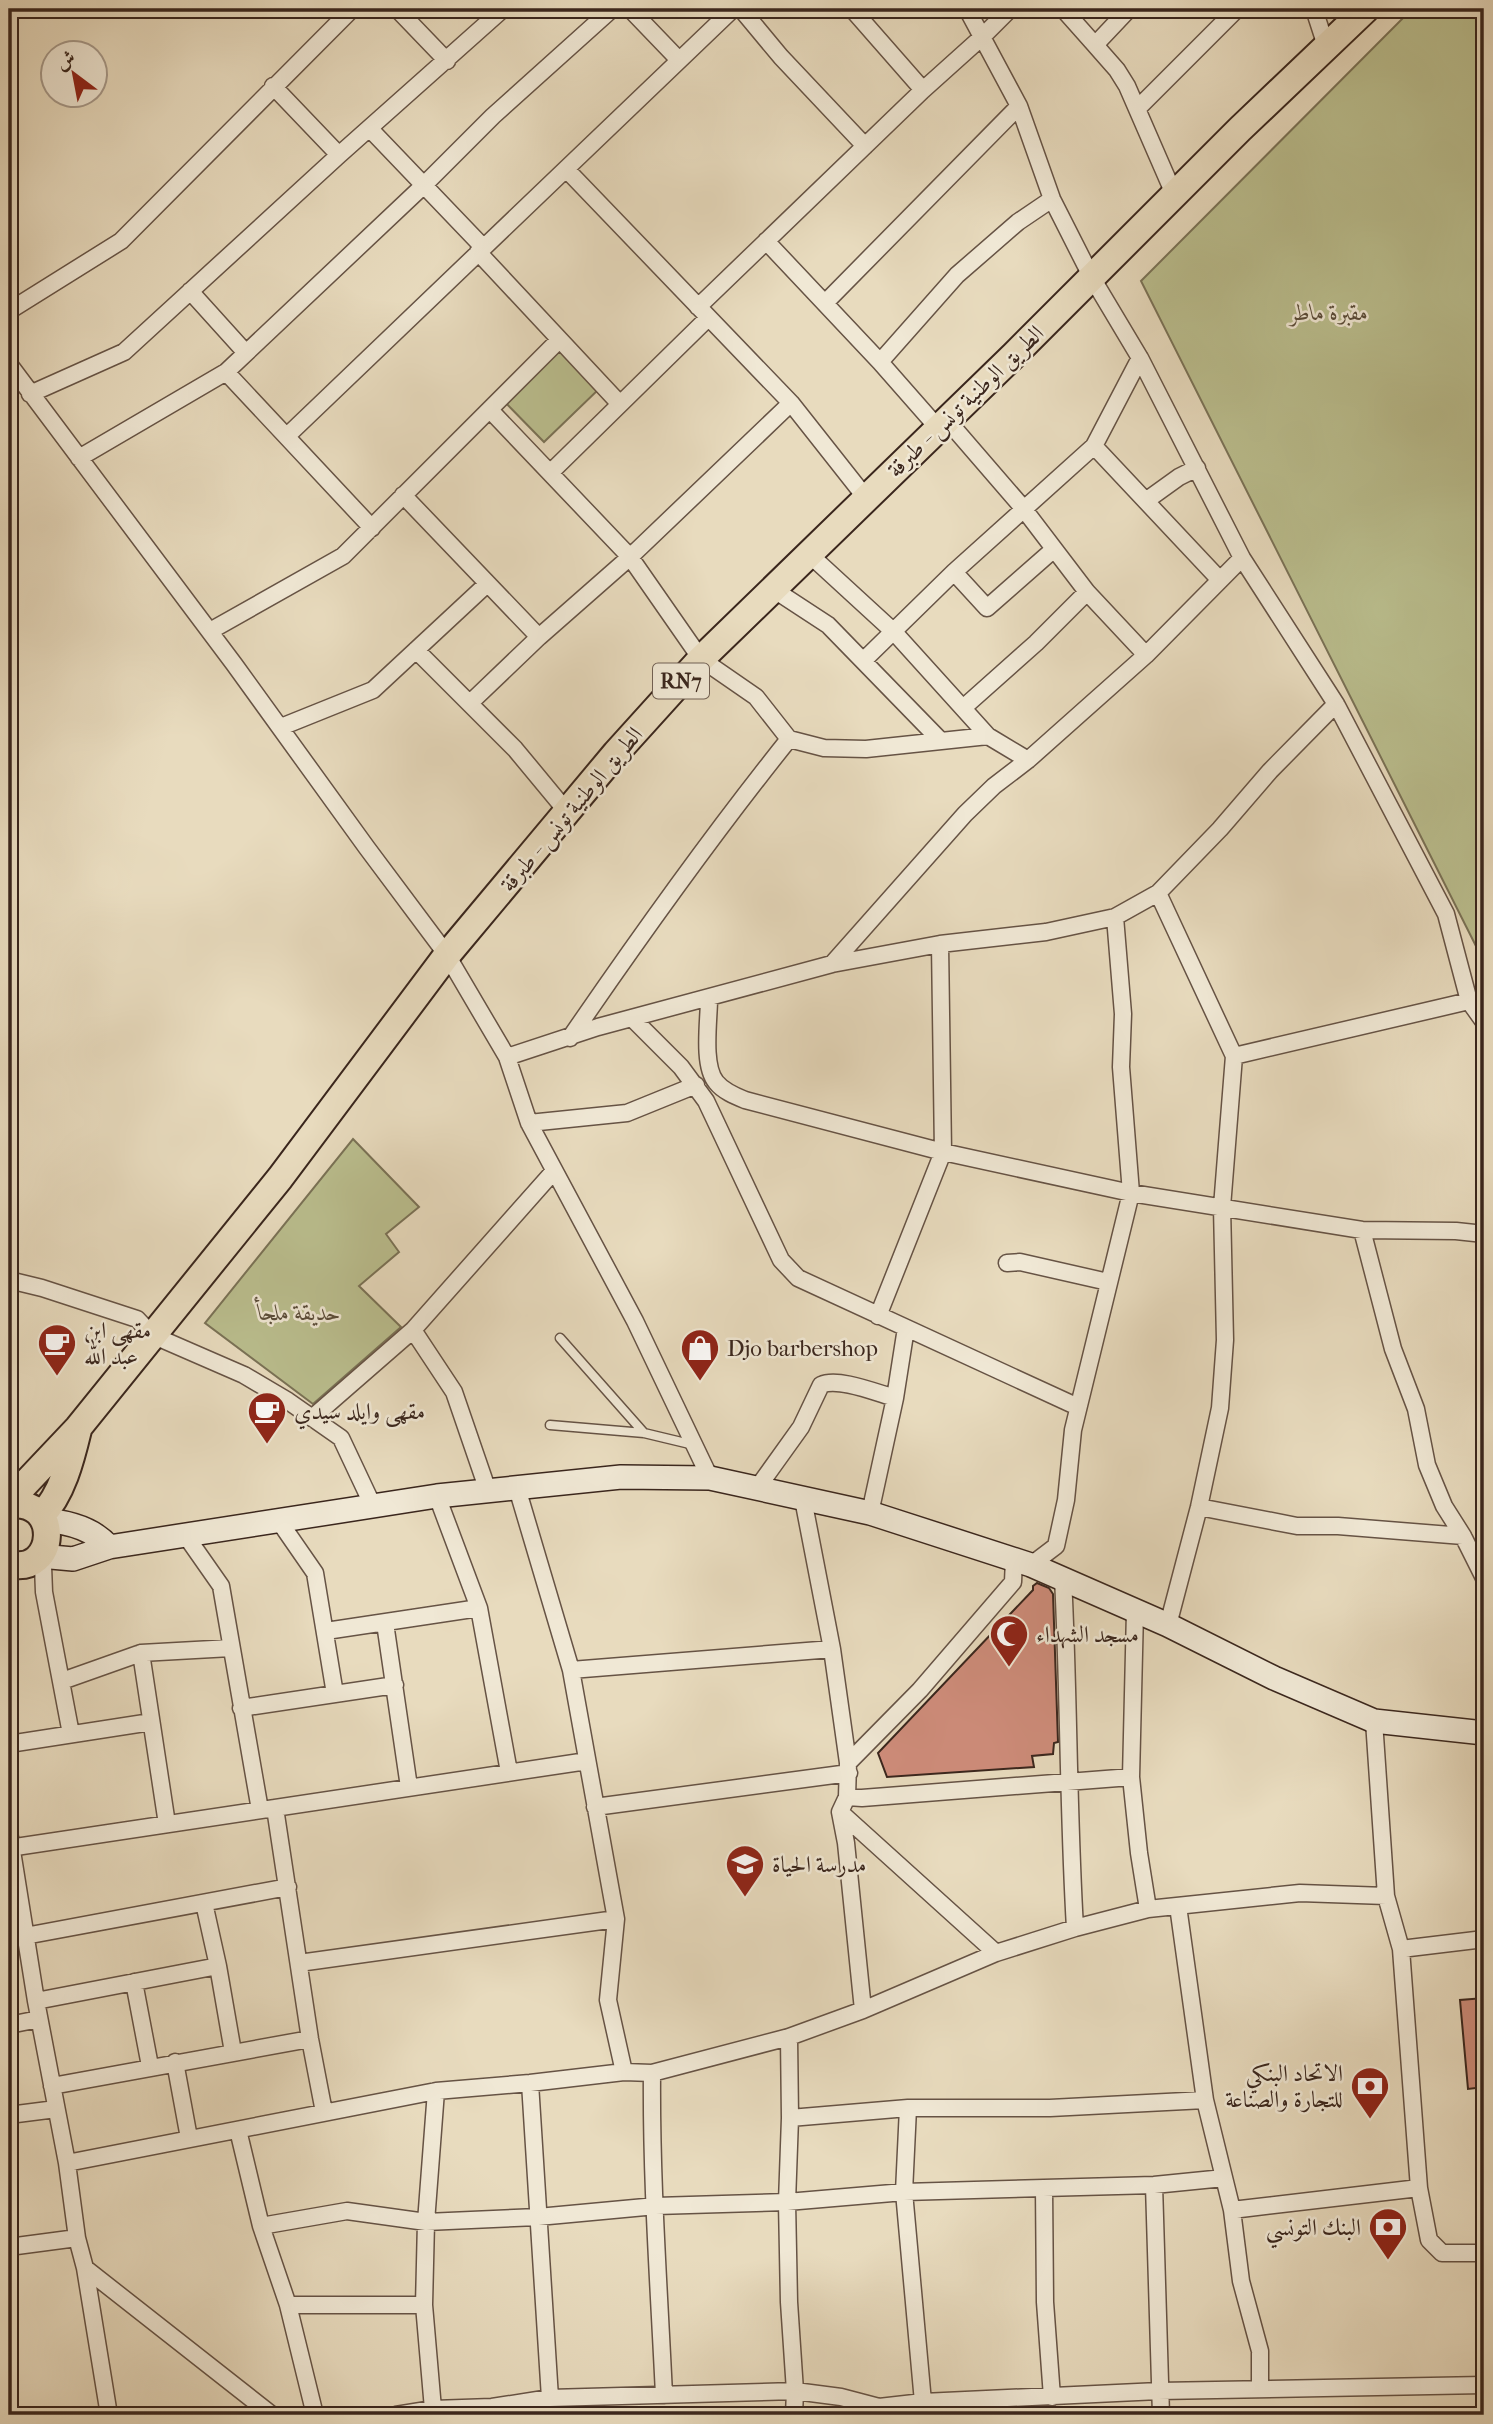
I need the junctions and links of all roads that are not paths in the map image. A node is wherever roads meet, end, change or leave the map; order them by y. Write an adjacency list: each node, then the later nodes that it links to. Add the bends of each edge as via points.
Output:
1 (352, 9): 21 (street)
2 (397, 9): 20 (street)
3 (503, 9): 20 (street)
4 (612, 9): 29 (street)
5 (630, 9): 19 (street)
6 (733, 9): 19 (street)
7 (741, 9): 26 (street)
8 (852, 9): 22 (street)
9 (967, 9): 16 (street)
10 (1010, 9): 16 (street)
11 (1062, 9): 17 (street)
12 (1129, 9): 17 (street)
13 (1237, 9): 24 (street)
14 (1314, 9): 18 (street)
15 (1366, 9): 18 (main road, الطريق الوطنية تونس - طبرقة / RN7)
16 (982, 37): 22 (street); 23 (street)
17 (1095, 45): 24 (street, via 1117,69)
18 (1326, 46): 30 (main road, الطريق الوطنية تونس - طبرقة / RN7)
19 (679, 60): 28 (street)
20 (447, 61): 25 (street)
21 (273, 86): 27 (street); 37 (street, via 121,241)
22 (923, 90): 26 (street)
23 (1019, 106): 31 (street); 36 (street)
24 (1138, 108): 30 (street)
25 (370, 129): 27 (street); 29 (street)
26 (865, 146): 32 (street)
27 (339, 155): 35 (street)
28 (566, 169): 33 (street); 38 (street)
29 (424, 185): 33 (street); 40 (street)
30 (1174, 194): 34 (main road, الطريق الوطنية تونس - طبرقة / RN7)
31 (1052, 199): 34 (street); 42 (street, via 957,275)
32 (766, 242): 36 (street); 38 (street)
33 (481, 249): 39 (street); 50 (street)
34 (1091, 276): 41 (street); 49 (main road, الطريق الوطنية تونس - طبرقة / RN7)
35 (190, 291): 40 (street); 45 (street, via 124,352)
36 (825, 303): 42 (street)
37 (9, 311)
38 (703, 312): 46 (street); 47 (street)
39 (559, 341): 47 (street); 48 (street)
40 (246, 353): 44 (street)
41 (1140, 358): 51 (street); 53 (street)
42 (880, 362): 49 (street)
43 (9, 364): 45 (street)
44 (226, 372): 50 (street); 52 (street)
45 (30, 394): 52 (street)
46 (791, 402): 56 (street); 62 (street)
47 (620, 403): 54 (street)
48 (491, 410): 54 (street); 55 (street)
49 (943, 424): 56 (main road, الطريق الوطنية تونس - طبرقة / RN7); 58 (street)
50 (287, 436): 59 (street)
51 (1094, 446): 57 (street); 58 (street)
52 (79, 458): 69 (street)
53 (1197, 468): 57 (street); 63 (street)
54 (550, 473): 62 (street)
55 (403, 495): 59 (street); 66 (street)
56 (866, 498): 61 (main road, الطريق الوطنية تونس - طبرقة / RN7)
57 (1147, 500): 65 (street)
58 (1023, 508): 60 (street); 64 (street)
59 (372, 528): 69 (street, via 343,556)
60 (1053, 550): 64 (street, via 987,608); 68 (street)
61 (809, 554): 67 (main road, الطريق الوطنية تونس - طبرقة / RN7); 70 (street)
62 (630, 557): 71 (street); 74 (street)
63 (1242, 558): 65 (street); 77 (street)
64 (954, 572): 70 (street)
65 (1219, 579): 73 (street)
66 (487, 584): 71 (street); 72 (street)
67 (773, 589): 74 (main road, الطريق الوطنية تونس - طبرقة / RN7); 75 (street, via 828,625)
68 (1087, 592): 73 (street); 78 (street)
69 (210, 631): 79 (street)
70 (894, 632): 75 (street); 78 (street)
71 (540, 637): 76 (street)
72 (416, 650): 76 (street); 79 (street, via 373,691)
73 (1146, 655): 83 (street)
74 (701, 659): 81 (street, via 756,697); 84 (main road, الطريق الوطنية تونس - طبرقة / RN7)
75 (864, 660): 82 (street)
76 (470, 703): 84 (street)
77 (1336, 705): 85 (street); 91 (street, via 1446,914)
78 (963, 708): 80 (street)
79 (281, 727): 88 (street)
80 (988, 736): 82 (street); 83 (street)
81 (789, 738): 82 (street, via 824,748 866,749); 94 (street)
82 (940, 740)
83 (1028, 760): 89 (street, via 965,814)
84 (568, 813): 88 (main road, الطريق الوطنية تونس - طبرقة / RN7)
85 (1158, 893): 86 (street); 96 (street)
86 (1115, 917): 87 (street, via 1046,932); 103 (street)
87 (940, 944): 89 (street); 101 (street)
88 (447, 955): 95 (street); 113 (main road, الطريق الوطنية تونس - طبرقة / RN7, via 280,1178)
89 (832, 964): 90 (street)
90 (709, 999): 92 (street); 98 (street, via 709,1067)
91 (1469, 1001): 93 (street); 96 (street)
92 (632, 1018): 94 (street); 97 (street)
93 (1484, 1022)
94 (570, 1038): 95 (street)
95 (507, 1056): 100 (street)
96 (1234, 1056): 104 (street)
97 (696, 1086): 99 (street); 100 (street, via 627,1113)
98 (723, 1089): 99 (street); 101 (street, via 745,1100)
99 (706, 1101): 110 (street, via 785,1266 798,1278)
100 (529, 1123): 102 (street)
101 (943, 1152): 103 (street); 110 (street)
102 (554, 1171): 112 (street); 121 (street, via 635,1321)
103 (1131, 1193): 104 (street); 109 (street)
104 (1222, 1207): 105 (street); 130 (street, via 1225,1340 1220,1408)
105 (1362, 1230): 106 (street); 135 (street, via 1393,1349 1416,1409 1427,1465)
106 (1484, 1234)
107 (1007, 1263): 109 (street)
108 (9, 1280): 113 (street, via 137,1319)
109 (1108, 1282): 116 (street)
110 (878, 1316): 111 (street)
111 (906, 1328): 115 (street); 116 (street)
112 (413, 1330): 117 (street); 125 (street, via 454,1392)
113 (152, 1335): 117 (street, via 244,1375); 119 (main road, الطريق الوطنية تونس - طبرقة / RN7)
114 (560, 1338): 120 (lane)
115 (895, 1398): 123 (street, via 829,1382 821,1385 801,1427); 131 (street)
116 (1078, 1407): 138 (street, via 1056,1546)
117 (312, 1418): 129 (street, via 341,1438)
118 (550, 1425): 120 (lane)
119 (78, 1428): 128 (main road, الطريق الوطنية تونس - طبرقة / RN7); 132 (main road, الطريق الوطنية تونس - طبرقة / RN7, via 58,1491)
120 (644, 1433): 121 (lane)
121 (694, 1445): 122 (street)
122 (710, 1478): 123 (main road); 124 (main road, via 621,1477)
123 (758, 1487): 127 (main road)
124 (517, 1488): 125 (main road); 150 (street)
125 (488, 1491): 126 (main road)
126 (437, 1496): 129 (main road); 142 (street)
127 (803, 1499): 131 (main road); 148 (street)
128 (9, 1503): 132 (main road, RN7, via 28,1506)
129 (373, 1506): 133 (main road)
130 (1199, 1507): 135 (street, via 1297,1526); 145 (street)
131 (870, 1513): 138 (main road)
132 (43, 1518): 136 (main road, via 92,1532); 137 (main road, RN7)
133 (279, 1521): 134 (main road); 146 (street, via 315,1573)
134 (186, 1536): 136 (main road); 147 (street, via 221,1586)
135 (1463, 1536): 141 (street)
136 (109, 1547): 137 (main road, via 73,1559)
137 (44, 1557): 139 (main road); 151 (street, via 44,1592)
138 (1023, 1562): 140 (main road); 161 (street, via 1013,1583)
139 (10, 1565)
140 (1063, 1578): 143 (main road); 164 (street)
141 (1484, 1578)
142 (480, 1608): 144 (street); 162 (street)
143 (1135, 1611): 145 (main road); 163 (street)
144 (385, 1623): 146 (street); 152 (street)
145 (1168, 1625): 155 (main road)
146 (326, 1631): 153 (street)
147 (231, 1648): 149 (street); 154 (street)
148 (832, 1648): 150 (street); 161 (street)
149 (141, 1653): 151 (street); 156 (street)
150 (571, 1670): 160 (street)
151 (62, 1681): 158 (street)
152 (395, 1685): 153 (street); 165 (street)
153 (335, 1694): 154 (street)
154 (242, 1708): 168 (street)
155 (1374, 1721): 157 (main road); 172 (street)
156 (151, 1722): 158 (street); 169 (street)
157 (1484, 1733)
158 (72, 1734): 159 (street)
159 (9, 1744)
160 (587, 1761): 162 (street); 167 (street)
161 (848, 1768): 166 (street); 167 (street)
162 (509, 1772): 165 (street)
163 (1131, 1777): 164 (street); 175 (street)
164 (1070, 1783): 166 (street, via 862,1798); 177 (street)
165 (409, 1787): 168 (street)
166 (843, 1804): 181 (street); 186 (street)
167 (596, 1807): 176 (street)
168 (268, 1809): 169 (street); 171 (street)
169 (167, 1824): 170 (street)
170 (10, 1842): 178 (street)
171 (288, 1887): 173 (street); 182 (street)
172 (1385, 1896): 174 (street, via 1300,1893); 180 (street)
173 (204, 1903): 178 (street); 183 (street)
174 (1178, 1906): 175 (street); 199 (street)
175 (1148, 1909): 177 (street)
176 (615, 1919): 182 (street); 194 (street, via 608,2000)
177 (1075, 1928): 181 (street)
178 (25, 1936): 185 (street)
179 (1484, 1939): 180 (street)
180 (1401, 1949): 211 (street)
181 (996, 1953): 186 (street)
182 (299, 1963): 190 (street)
183 (218, 1966): 184 (street); 191 (street)
184 (134, 1982): 185 (street); 193 (street)
185 (36, 2001): 187 (street)
186 (863, 2010): 189 (street)
187 (39, 2020): 188 (street); 197 (street)
188 (9, 2025)
189 (789, 2037): 195 (street); 204 (street)
190 (310, 2039): 191 (street); 202 (street)
191 (233, 2052): 192 (street)
192 (175, 2062): 193 (street); 206 (street)
193 (150, 2066): 197 (street)
194 (624, 2072): 195 (street); 196 (street)
195 (652, 2073): 214 (street)
196 (530, 2083): 198 (street); 216 (street)
197 (52, 2085): 201 (street)
198 (436, 2091): 202 (street); 217 (street)
199 (1205, 2100): 200 (street, via 1050,2108); 208 (street)
200 (908, 2108): 204 (street); 212 (street)
201 (56, 2109): 203 (street); 207 (street)
202 (324, 2112): 205 (street)
203 (9, 2115)
204 (790, 2118): 213 (street)
205 (237, 2130): 206 (street); 218 (street)
206 (189, 2138): 207 (street)
207 (67, 2163): 219 (street)
208 (1224, 2178): 209 (street); 215 (street)
209 (1154, 2185): 210 (street); 227 (street)
210 (1044, 2188): 212 (street); 230 (street)
211 (1419, 2189): 215 (street); 221 (street, via 1432,2244 1443,2253)
212 (904, 2192): 213 (street); 232 (street)
213 (787, 2202): 214 (street); 228 (street)
214 (656, 2206): 216 (street); 229 (street)
215 (1233, 2210): 226 (street, via 1241,2281 1260,2351)
216 (538, 2217): 217 (street); 231 (street)
217 (426, 2222): 218 (street, via 347,2211); 224 (street)
218 (261, 2226): 223 (street)
219 (77, 2238): 220 (street); 222 (street)
220 (9, 2247)
221 (1484, 2253)
222 (85, 2269): 236 (street); 237 (street)
223 (288, 2305): 224 (street); 238 (street)
224 (424, 2305): 235 (street)
225 (1484, 2385): 226 (street)
226 (1260, 2389): 227 (street)
227 (1159, 2391): 230 (street); 241 (street)
228 (795, 2392): 229 (street); 234 (street, via 841,2398); 240 (street)
229 (664, 2395): 231 (street)
230 (1052, 2397): 232 (street)
231 (550, 2398): 233 (street)
232 (923, 2402): 234 (street)
233 (493, 2411): 235 (street)
234 (879, 2411)
235 (425, 2412): 239 (street)
236 (109, 2415)
237 (272, 2415)
238 (315, 2415)
239 (396, 2415)
240 (794, 2415)
241 (1161, 2415)

